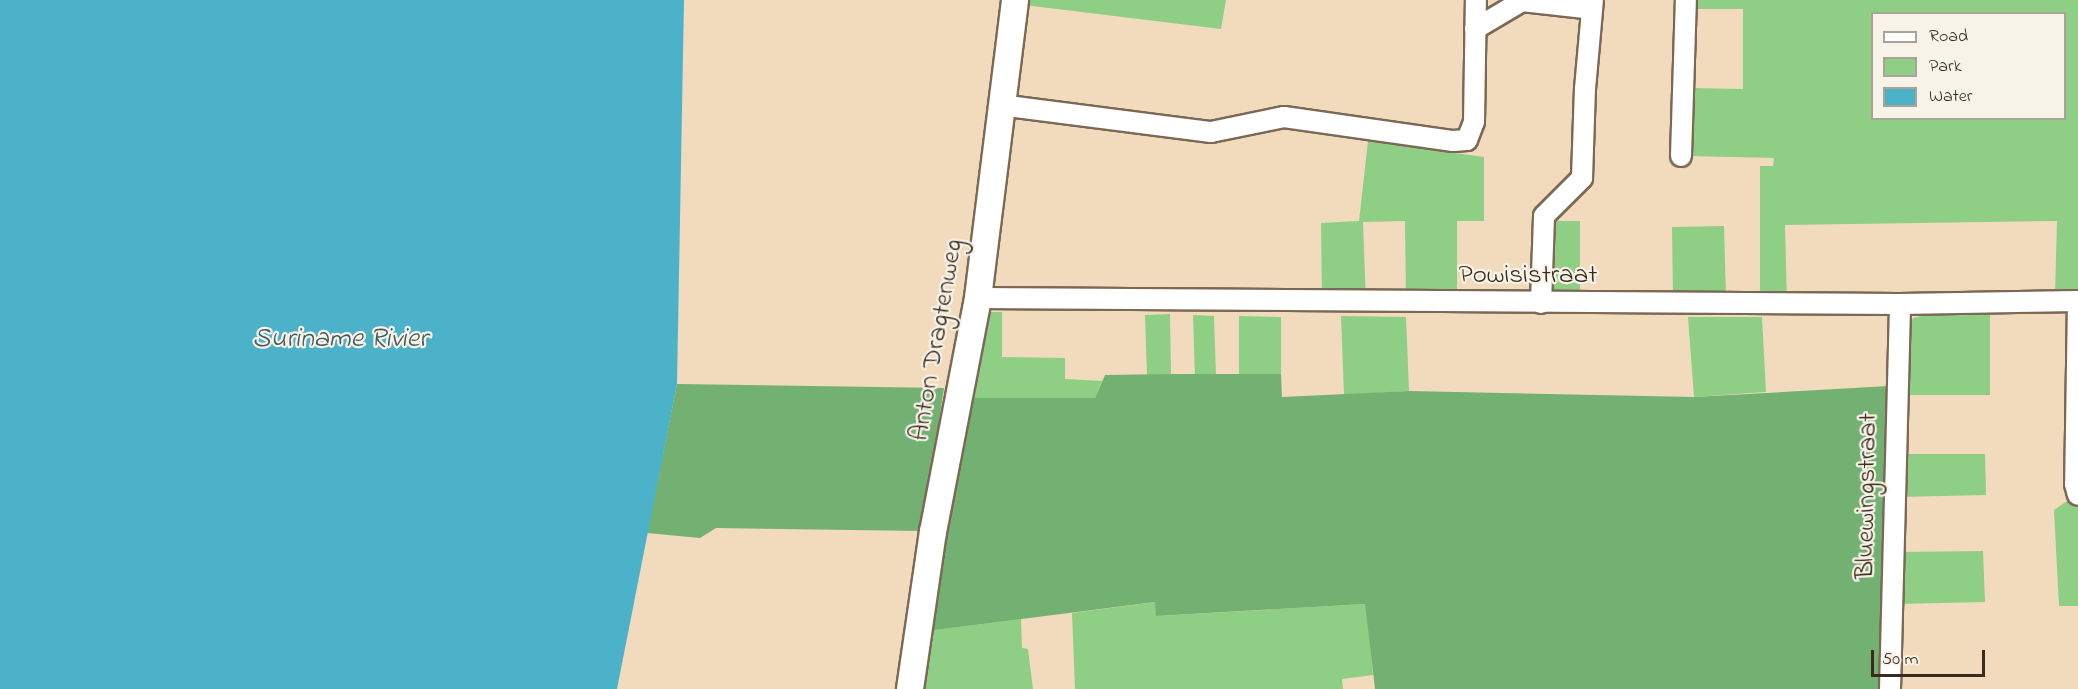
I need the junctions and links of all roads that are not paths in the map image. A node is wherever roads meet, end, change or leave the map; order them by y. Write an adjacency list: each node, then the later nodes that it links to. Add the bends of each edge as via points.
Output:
1 (1016, 0): 6 (main road, Anton Dragtenweg)
2 (1476, 0): 5 (street)
3 (1686, 0): 7 (street)
4 (1593, 5): 5 (street, via 1522,1); 10 (street, via 1582,178 1544,216)
5 (1476, 29): 6 (street, via 1474,122 1467,140 1284,117 1210,132)
6 (1000, 105): 8 (main road, Anton Dragtenweg)
7 (1681, 156)
8 (978, 298): 10 (street, Powisistraat); 13 (main road, Anton Dragtenweg, via 933,532)
9 (2078, 301): 11 (street, Powisistraat); 12 (street)
10 (1541, 303): 11 (street, Powisistraat)
11 (1900, 304): 14 (street, Bluewingstraat)
12 (2078, 495)
13 (910, 689)
14 (1890, 689)

